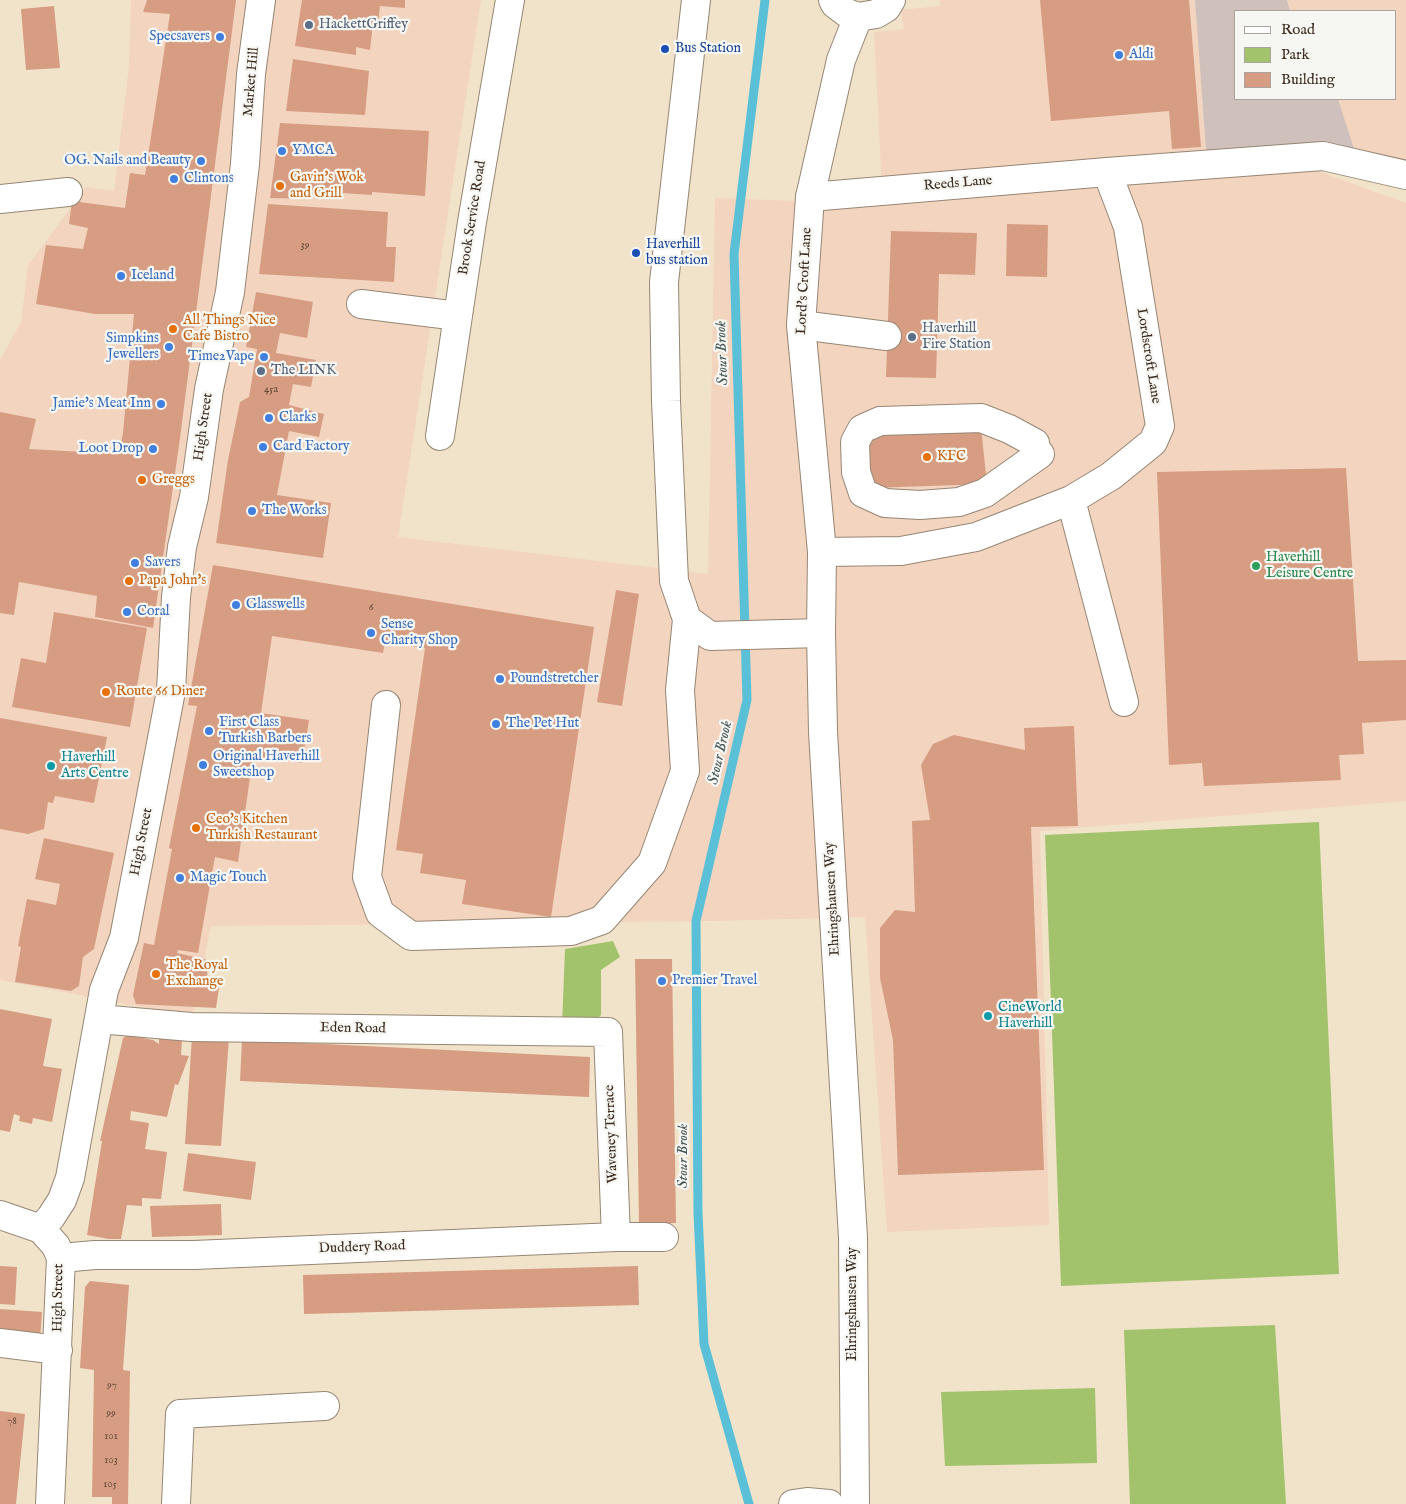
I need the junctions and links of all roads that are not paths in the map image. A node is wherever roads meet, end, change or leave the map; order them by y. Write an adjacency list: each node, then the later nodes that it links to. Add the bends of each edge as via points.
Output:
1 (261, 0): 7 (street, Market Hill, via 251,74)
2 (510, 0): 14 (street, Brook Service Road)
3 (696, 0): 21 (street, via 664,282 674,580)
4 (833, 0): 6 (street)
5 (890, 0): 6 (street, via 886,8 876,14)
6 (858, 17): 11 (street, Lord's Croft Lane, via 841,60)
7 (246, 164): 25 (street, High Street, via 230,292 209,390 194,497 182,548 171,691 124,938 104,990)
8 (1107, 172): 9 (street, Reeds Lane, via 1323,156); 11 (street, Reeds Lane); 19 (street, Lordscroft Lane, via 1128,227 1160,426 1153,442 1111,476)
9 (1406, 175)
10 (68, 192): 12 (street)
11 (810, 198): 15 (street, Lord's Croft Lane)
12 (0, 199)
13 (361, 304): 14 (street)
14 (458, 316): 17 (street, Brook Service Road)
15 (801, 325): 16 (street); 20 (street, Lord's Croft Lane)
16 (887, 336)
17 (440, 436)
18 (1038, 449): 18 (street, via 985,493 959,502 886,503 863,493 856,472 855,442 862,430 880,421 981,418 1009,429)
19 (1071, 500): 20 (street, via 976,537 901,551); 23 (street)
20 (822, 552): 22 (street, Ehringshausen Way)
21 (687, 619): 22 (street, via 710,636); 24 (street, via 680,690 685,771 652,863 602,920 571,931 411,936 380,913 367,877)
22 (821, 632): 39 (street, Ehringshausen Way, via 823,732 853,1238)
23 (1124, 702)
24 (386, 705)
25 (99, 1019): 26 (street, Eden Road, via 191,1027); 28 (street, High Street, via 70,1178 62,1200)
26 (608, 1032): 29 (street, Waveney Terrace)
27 (0, 1215): 28 (street)
28 (40, 1229): 31 (street, High Street, via 56,1246)
29 (616, 1237): 30 (street, Duddery Road); 31 (street, Duddery Road)
30 (664, 1237)
31 (61, 1258): 33 (street, High Street)
32 (0, 1343): 33 (street)
33 (58, 1350): 35 (street, High Street)
34 (325, 1406): 36 (street, via 180,1414)
35 (50, 1504)
36 (176, 1504)
37 (793, 1504): 38 (street)
38 (829, 1504)
39 (855, 1504)

